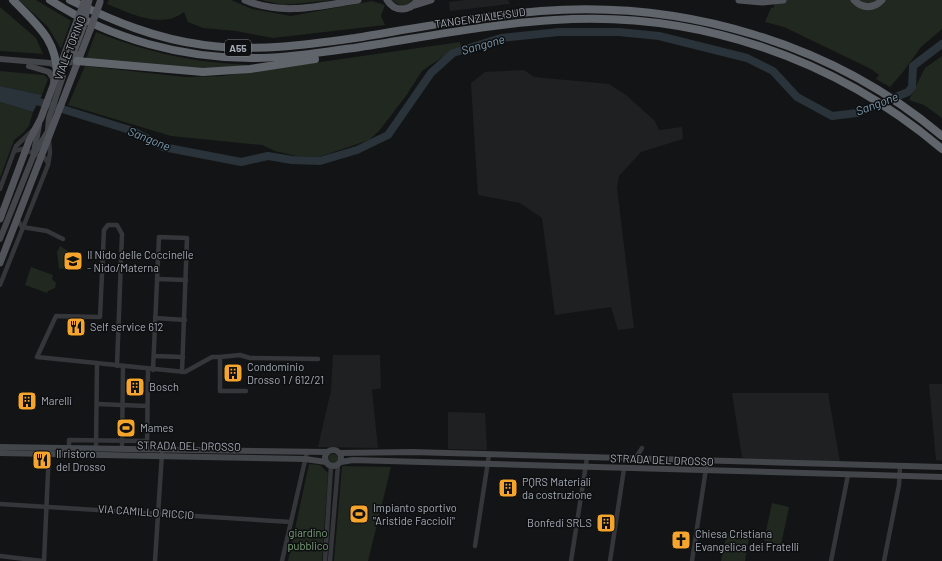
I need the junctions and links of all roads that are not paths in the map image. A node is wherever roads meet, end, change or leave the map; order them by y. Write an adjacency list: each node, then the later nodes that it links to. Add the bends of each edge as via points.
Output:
1 (13, 0): 21 (highway, via 45,33 54,49)
2 (50, 0): 17 (highway, TANGENZIALE SUD / A55, via 90,22 128,37 161,47 200,54 274,58)
3 (70, 0): 28 (highway, TANGENZIALE SUD / A55, via 109,19 150,34 204,45 238,48 299,46 540,11 599,8 645,11 699,19 762,36 816,57 864,82)
4 (85, 0): 16 (main road, VIALE TORINO, bridge)
5 (89, 0): 16 (main road, bridge)
6 (245, 0): 7 (main road, via 289,10)
7 (358, 0)
8 (431, 0): 15 (main road)
9 (739, 0): 10 (main road)
10 (784, 0)
11 (854, 0): 12 (main road, via 859,5 868,7 877,5)
12 (882, 0)
13 (101, 1): 16 (main road, VIALE TORINO, bridge)
14 (387, 1): 15 (main road, via 399,9 405,9)
15 (416, 2)
16 (83, 27): 19 (main road, VIALE TORINO); 21 (main road, VIALE TORINO)
17 (372, 45): 19 (highway, via 332,56 229,72 182,72); 30 (highway, TANGENZIALE SUD / A55, via 537,21 601,18 645,21 708,31 757,44 852,86)
18 (0, 59): 21 (street)
19 (77, 61): 21 (street); 25 (main road, VIALE TORINO)
20 (0, 63): 22 (street)
21 (55, 64): 22 (street, via 46,67); 23 (highway); 25 (street, via 63,76)
22 (28, 66): 24 (street, via 50,72)
23 (57, 75): 24 (main road, VIALE TORINO)
24 (52, 87): 25 (main road, VIALE TORINO)
25 (54, 102): 26 (main road); 26 (main road)
26 (48, 118): 27 (main road); 29 (main road); 33 (street); 33 (street, via 48,130)
27 (36, 128): 31 (street); 32 (main road)
28 (942, 136)
29 (49, 139): 34 (main road); 35 (street)
30 (942, 149)
31 (14, 151): 32 (street); 36 (street)
32 (26, 151): 33 (street); 37 (main road)
33 (34, 154): 34 (street); 40 (street)
34 (42, 157): 35 (street); 38 (main road)
35 (48, 163): 39 (street)
36 (0, 189)
37 (0, 219)
38 (17, 219): 39 (street); 42 (main road)
39 (22, 227): 41 (street, via 47,230); 43 (street)
40 (0, 239)
41 (63, 239)
42 (4, 252): 43 (street); 44 (main road)
43 (9, 260): 47 (street)
44 (0, 263)
45 (157, 280): 46 (street); 46 (street, STRADA DEL DROSSO, via 159,237 187,238); 48 (street, STRADA DEL DROSSO)
46 (186, 280): 49 (street)
47 (0, 285)
48 (155, 318): 49 (street); 50 (street, STRADA DEL DROSSO)
49 (184, 320): 51 (street)
50 (154, 356): 51 (street); 57 (street, STRADA DEL DROSSO)
51 (183, 357): 58 (street)
52 (220, 357): 53 (street, via 240,355 250,358); 58 (street, via 212,357); 59 (street, via 220,391)
53 (318, 359)
54 (97, 363): 55 (street); 55 (street, via 36,357 56,316 100,317 104,230 108,225 117,225 122,234); 60 (street)
55 (117, 366): 56 (street)
56 (123, 366): 57 (street); 61 (street, STRADA DEL DROSSO)
57 (152, 368): 58 (street); 62 (street, STRADA DEL DROSSO)
58 (182, 372)
59 (246, 391)
60 (96, 404): 61 (street); 63 (street)
61 (122, 405): 62 (street); 64 (street, STRADA DEL DROSSO)
62 (147, 406): 65 (street, STRADA DEL DROSSO)
63 (96, 440): 64 (street, STRADA DEL DROSSO); 67 (street, STRADA DEL DROSSO, via 69,440); 68 (street)
64 (122, 440): 65 (street, STRADA DEL DROSSO); 69 (street, STRADA DEL DROSSO)
65 (147, 441): 70 (street, STRADA DEL DROSSO)
66 (0, 447): 71 (street, STRADA DEL DROSSO)
67 (69, 448): 68 (street, STRADA DEL DROSSO); 71 (street, STRADA DEL DROSSO)
68 (96, 449): 69 (street, STRADA DEL DROSSO)
69 (122, 449): 70 (street, STRADA DEL DROSSO)
70 (147, 450): 72 (street, STRADA DEL DROSSO)
71 (49, 451): 72 (street, STRADA DEL DROSSO); 75 (street, STRADA DEL DROSSO); 100 (street)
72 (162, 452): 73 (street, STRADA DEL DROSSO); 80 (street, STRADA DEL DROSSO); 101 (street)
73 (307, 452): 74 (street, STRADA DEL DROSSO); 80 (street)
74 (327, 452): 76 (street, STRADA DEL DROSSO, via 334,450); 86 (street, via 325,458)
75 (0, 453)
76 (340, 453): 77 (street, STRADA DEL DROSSO); 86 (street)
77 (448, 453): 78 (street, STRADA DEL DROSSO); 87 (street)
78 (489, 454): 79 (street, STRADA DEL DROSSO); 88 (street)
79 (587, 458): 81 (street, STRADA DEL DROSSO); 91 (street)
80 (305, 459): 86 (street, STRADA DEL DROSSO); 102 (street)
81 (635, 459): 82 (street, STRADA DEL DROSSO); 82 (street, STRADA DEL DROSSO, via 642,448)
82 (649, 460): 83 (street, STRADA DEL DROSSO)
83 (707, 462): 84 (street, STRADA DEL DROSSO); 93 (street)
84 (737, 462): 85 (street, STRADA DEL DROSSO); 94 (street)
85 (776, 463): 89 (street, STRADA DEL DROSSO); 95 (street)
86 (334, 464): 87 (street, STRADA DEL DROSSO, via 353,460); 108 (street); 109 (street)
87 (448, 464): 88 (street, STRADA DEL DROSSO)
88 (488, 465): 91 (street, STRADA DEL DROSSO); 103 (street)
89 (900, 466): 90 (street, STRADA DEL DROSSO); 97 (street)
90 (942, 467)
91 (586, 468): 92 (street, STRADA DEL DROSSO); 110 (street)
92 (624, 469): 93 (street, STRADA DEL DROSSO); 111 (street)
93 (706, 471): 94 (street, STRADA DEL DROSSO); 112 (street)
94 (736, 472): 95 (street, STRADA DEL DROSSO)
95 (775, 473): 96 (street, STRADA DEL DROSSO)
96 (848, 475): 97 (street, STRADA DEL DROSSO); 113 (street)
97 (900, 476): 98 (street, STRADA DEL DROSSO); 114 (street)
98 (942, 477)
99 (0, 504): 100 (street, VIA CAMILLO RICCIO)
100 (48, 506): 101 (street, VIA CAMILLO RICCIO); 105 (street)
101 (158, 513): 102 (street, VIA CAMILLO RICCIO); 106 (street)
102 (291, 522): 107 (street)
103 (475, 546)
104 (0, 556): 105 (street)
105 (43, 561)
106 (155, 561)
107 (282, 561)
108 (325, 561)
109 (330, 561)
110 (571, 561)
111 (610, 561)
112 (692, 561)
113 (831, 561)
114 (884, 561)

